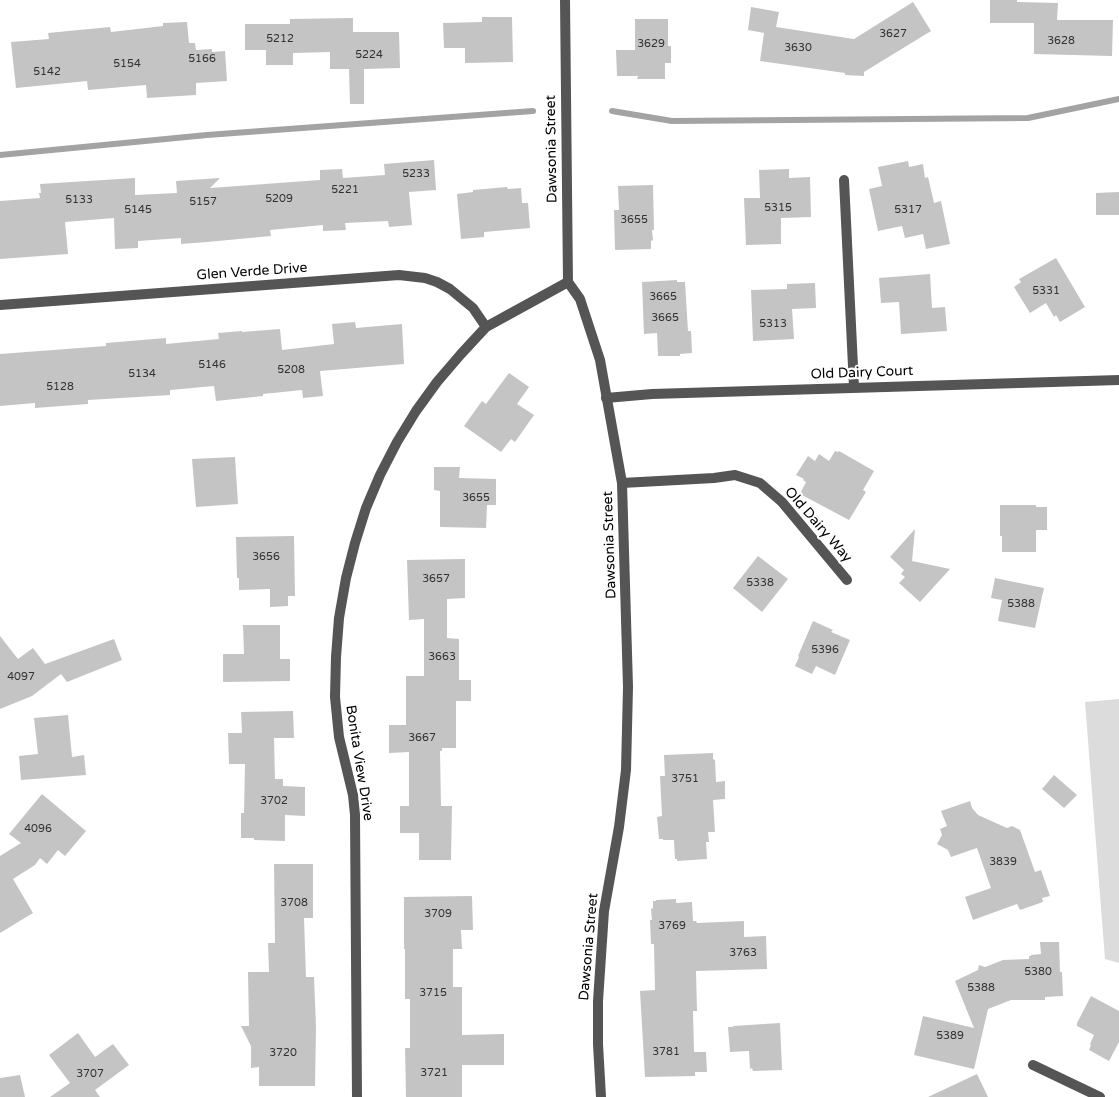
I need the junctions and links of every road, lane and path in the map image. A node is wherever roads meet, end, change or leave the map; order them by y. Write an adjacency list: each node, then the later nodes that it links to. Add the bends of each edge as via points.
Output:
1 (565, 0): 3 (street, Dawsonia Street)
2 (844, 180): 7 (street)
3 (568, 282): 5 (street, Bonita View Drive); 8 (street, Dawsonia Street, via 580,299 600,360)
4 (0, 306): 5 (street, Glen Verde Drive, via 399,275 425,278 450,289 473,308)
5 (486, 327): 12 (street, Bonita View Drive, via 416,411 380,475 355,543 339,618 336,657 339,737 355,815)
6 (1119, 380): 7 (street, Old Dairy Court)
7 (854, 388): 8 (street, Old Dairy Court)
8 (606, 398): 9 (street, Dawsonia Street)
9 (622, 483): 10 (street, Old Dairy Way, via 735,475 760,483 782,502); 13 (street, Dawsonia Street, via 628,687 626,770 604,911 598,1001)
10 (847, 580)
11 (1033, 1065): 14 (street)
12 (357, 1097)
13 (601, 1097)
14 (1100, 1097)

